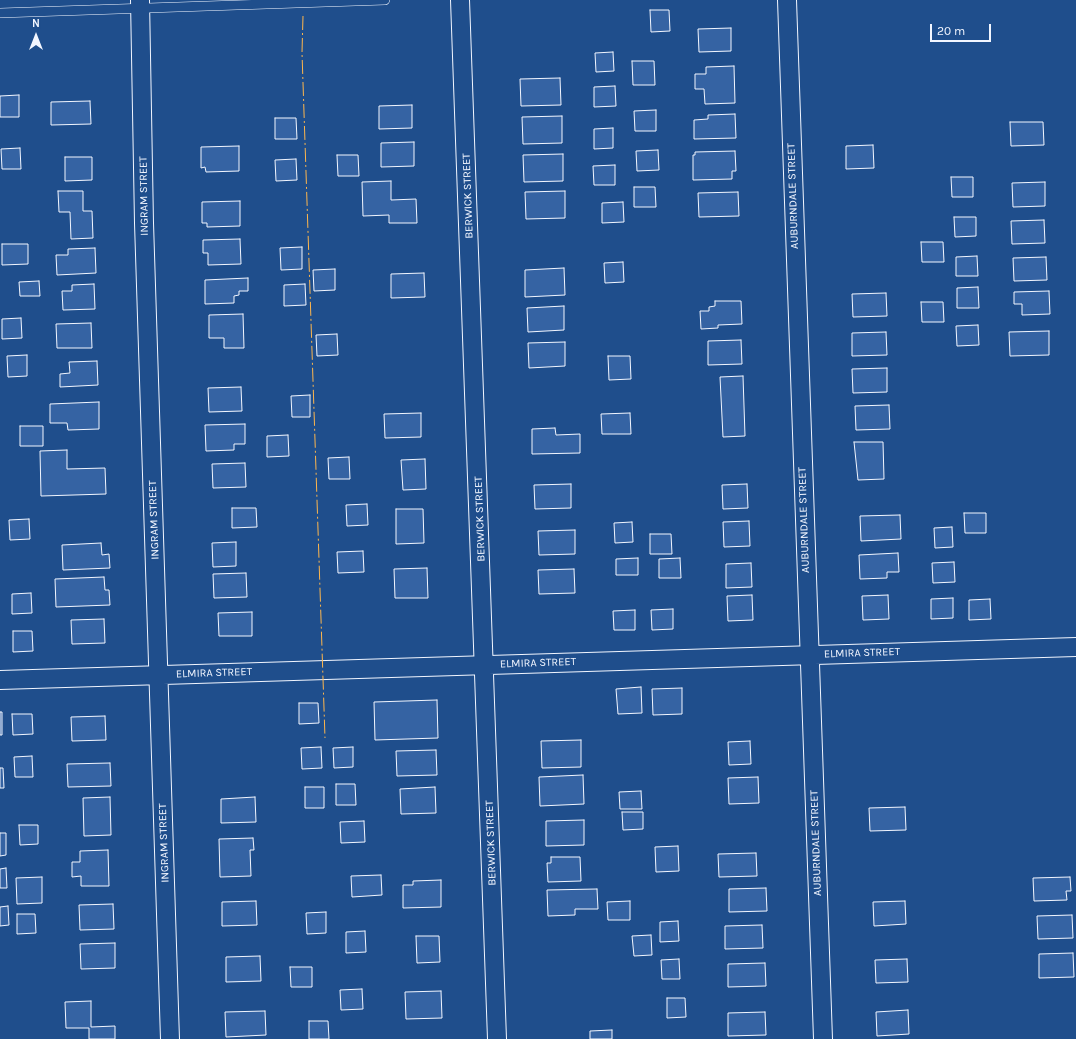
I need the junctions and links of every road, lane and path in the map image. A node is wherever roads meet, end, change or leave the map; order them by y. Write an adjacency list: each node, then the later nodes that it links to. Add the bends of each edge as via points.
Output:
1 (385, 0): 4 (lane)
2 (460, 0): 10 (street, BERWICK STREET)
3 (787, 0): 9 (street, AUBURNDALE STREET)
4 (325, 1): 5 (lane)
5 (273, 2): 6 (lane)
6 (140, 4): 7 (lane); 11 (street, INGRAM STREET, via 144,223)
7 (0, 13)
8 (1076, 647): 9 (street, ELMIRA STREET)
9 (809, 654): 10 (street, ELMIRA STREET); 15 (street, AUBURNDALE STREET)
10 (485, 665): 11 (street, ELMIRA STREET); 14 (street, BERWICK STREET)
11 (159, 675): 12 (street, ELMIRA STREET); 13 (street, INGRAM STREET)
12 (0, 680)
13 (170, 1039)
14 (498, 1039)
15 (823, 1039)

